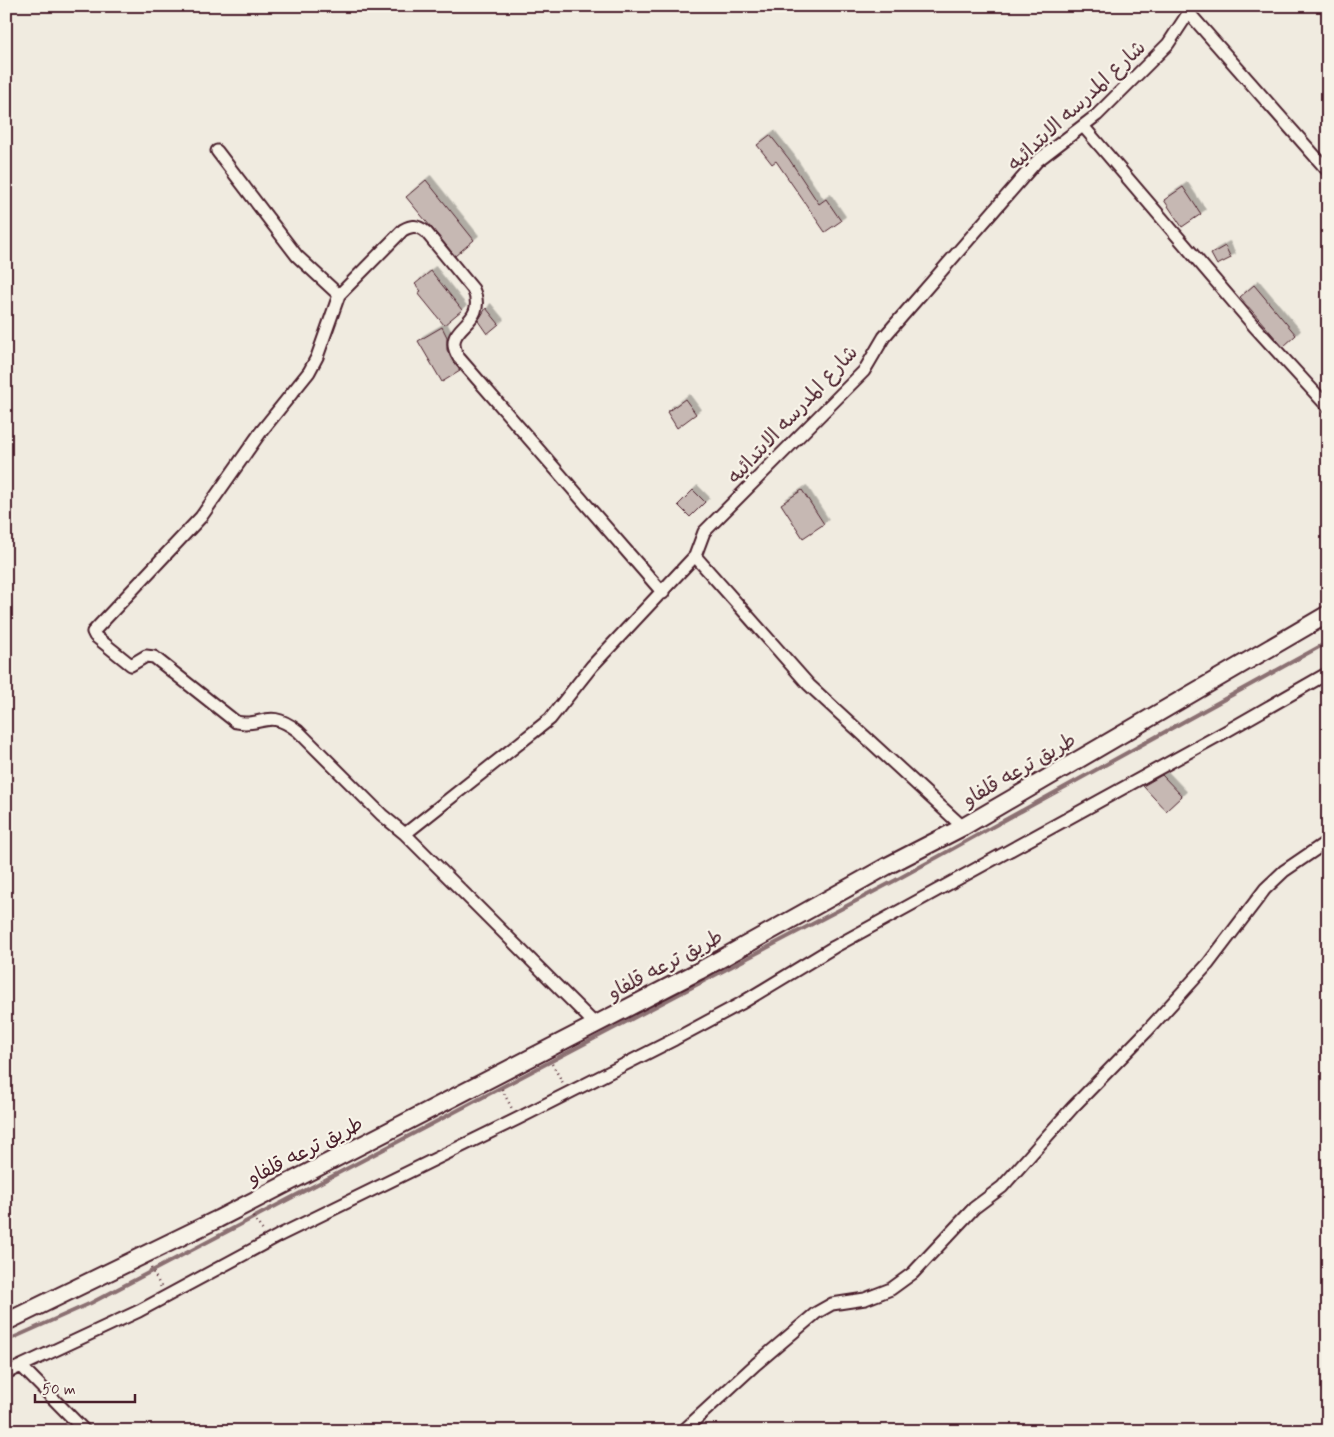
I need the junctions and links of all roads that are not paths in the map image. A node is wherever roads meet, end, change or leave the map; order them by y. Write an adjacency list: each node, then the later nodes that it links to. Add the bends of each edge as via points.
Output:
1 (1191, 10): 2 (street, شارع المدرسه الابتدائيه, via 1171,42); 4 (street)
2 (1083, 126): 6 (street, via 1254,326); 7 (street, شارع المدرسه الابتدائيه, via 1037,161 884,337 864,371 704,532)
3 (217, 151): 5 (street, via 297,256)
4 (1328, 171)
5 (339, 296): 8 (street, via 403,230 410,226 426,232 473,289 477,299 477,309 472,318 458,331 454,340 454,350 459,358); 12 (street, via 309,372 260,433 200,517 94,634 131,665 146,656 154,657 236,722 248,723 264,718 288,723)
6 (1328, 407)
7 (695, 556): 8 (street, شارع المدرسه الابتدائيه); 11 (street, via 809,685)
8 (662, 593): 12 (street, شارع المدرسه الابتدائيه, via 592,666 540,729)
9 (1328, 614): 11 (street, طريق ترعه قلفاو)
10 (1328, 673): 16 (street, via 857,933 675,1039 278,1236 139,1311)
11 (963, 827): 14 (street, طريق ترعه قلفاو)
12 (405, 834): 14 (street)
13 (1328, 841): 19 (street, via 1284,871 1265,889 1218,951 1147,1031 1002,1187 974,1208 906,1278 883,1293 832,1304 816,1313)
14 (596, 1025): 15 (street, طريق ترعه قلفاو)
15 (6, 1322)
16 (21, 1366): 17 (street); 18 (street)
17 (6, 1373)
18 (85, 1431)
19 (684, 1431)

